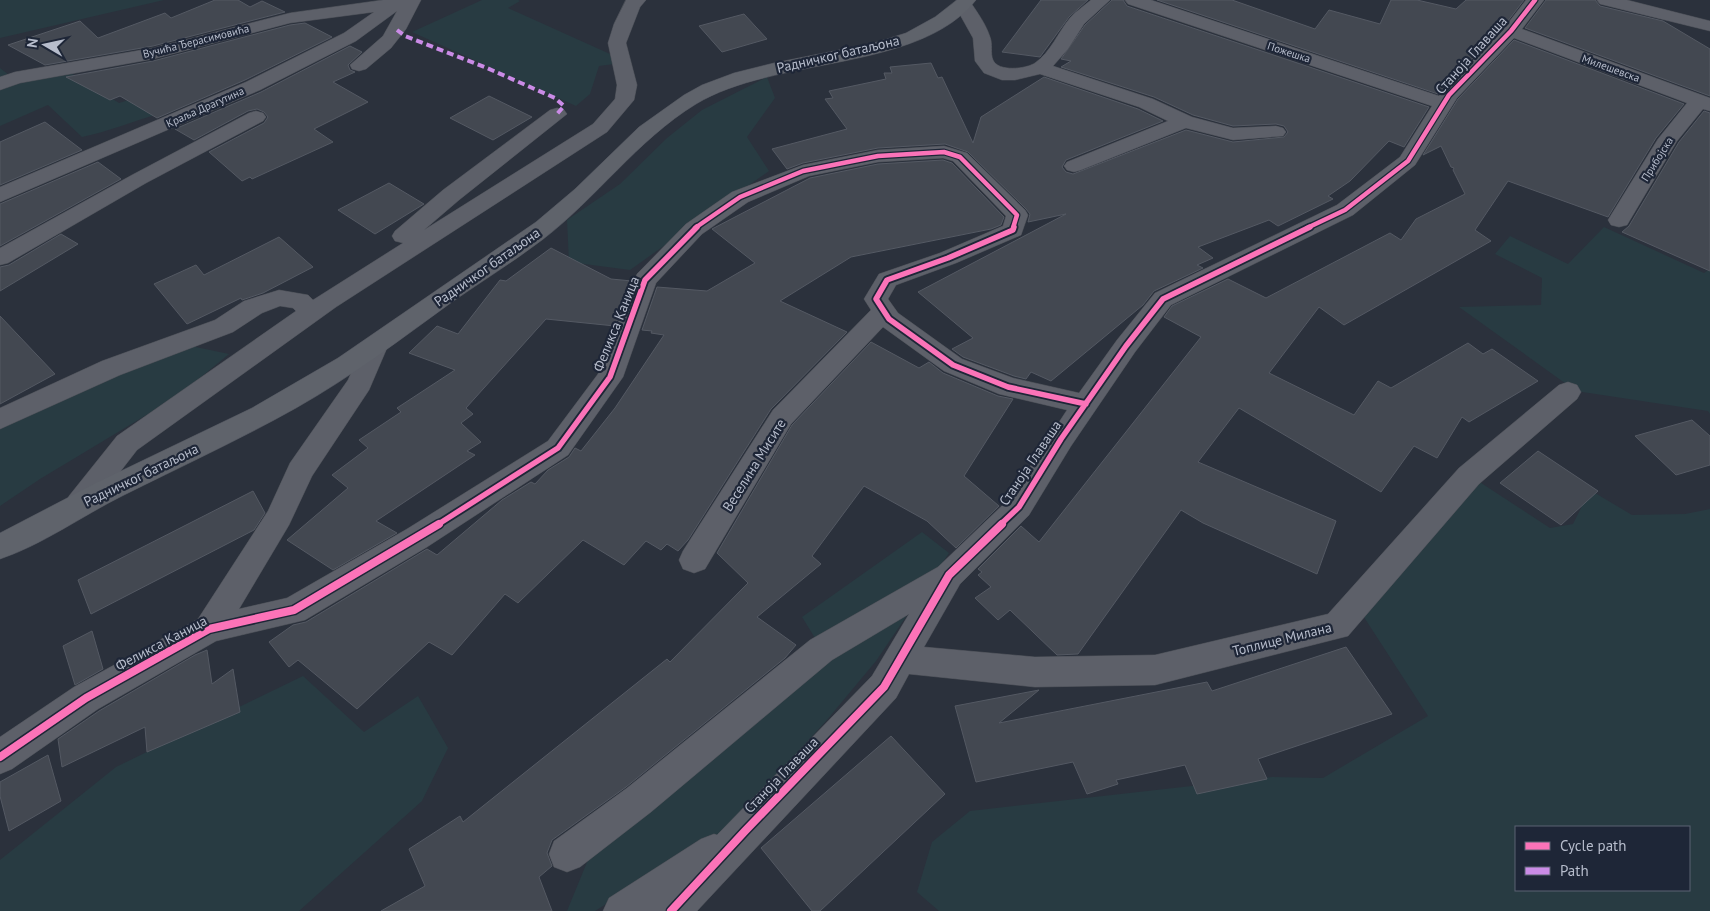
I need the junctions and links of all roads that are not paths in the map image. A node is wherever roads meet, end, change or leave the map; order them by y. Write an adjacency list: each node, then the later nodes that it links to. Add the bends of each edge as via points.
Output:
1 (637, 0): 23 (street, via 632,4 617,43 627,85 624,100 600,128)
2 (1101, 0): 11 (street, via 1078,21)
3 (1134, 0): 14 (street, Пожешка)
4 (1535, 0): 9 (street, Станоја Главаша)
5 (1606, 0): 8 (street)
6 (402, 1): 10 (street, via 404,12 397,30); 12 (street, Вучића Ђерасимовића, via 290,18 153,53 15,78); 20 (street, Краља Драгутина, via 350,37 253,86)
7 (965, 2): 11 (street, via 982,38 984,61 991,69 1002,74 1015,74); 25 (main road, Радничког батаљона, via 939,24 912,36 865,50 740,77 687,100 643,132 591,185 543,227)
8 (1710, 26)
9 (1511, 30): 13 (street, Милешевска); 14 (street, Станоја Главаша)
10 (359, 65)
11 (1041, 68): 17 (street, via 1146,103)
12 (0, 84)
13 (1705, 103): 21 (street, Прибојска, via 1668,139)
14 (1444, 104): 27 (street, Станоја Главаша, via 1408,161 1345,210 1163,299)
15 (557, 114): 23 (street, via 451,195)
16 (256, 117): 22 (street)
17 (1185, 121): 18 (street, via 1233,134); 19 (street)
18 (1276, 132)
19 (1074, 166)
20 (0, 196)
21 (1619, 220)
22 (0, 258)
23 (320, 306): 28 (street, via 279,298 253,308 224,326 111,368); 29 (street, via 127,443)
24 (884, 311): 27 (street, via 889,319 953,365 1008,387); 31 (street, Веселина Мисите, via 782,417); 33 (street, Феликса Каница, via 876,299 888,280 1013,230 1017,215 960,157 944,152 878,156 803,171 740,197 694,229 645,280 610,377 558,448 417,538 294,610)
25 (374, 348): 29 (main road, Радничког батаљона, via 264,413); 33 (street, Феликса Каница, via 360,384 300,471 279,517)
26 (1568, 392): 34 (street, Топлице Милана, via 1469,476 1337,626 1155,670 1035,672)
27 (1086, 404): 32 (street, Станоја Главаша, via 1019,507)
28 (0, 419)
29 (79, 504): 30 (main road, Радничког батаљона)
30 (0, 547)
31 (694, 560)
32 (949, 575): 34 (street, Станоја Главаша); 37 (street, Станоја Главаша, via 821,650 639,800)
33 (209, 629): 35 (street, Феликса Каница, via 86,698)
34 (901, 658): 36 (street, Станоја Главаша, via 884,687)
35 (0, 757)
36 (736, 840): 38 (street, Станоја Главаша); 39 (street, Станоја Главаша)
37 (567, 854)
38 (622, 911)
39 (671, 911)

